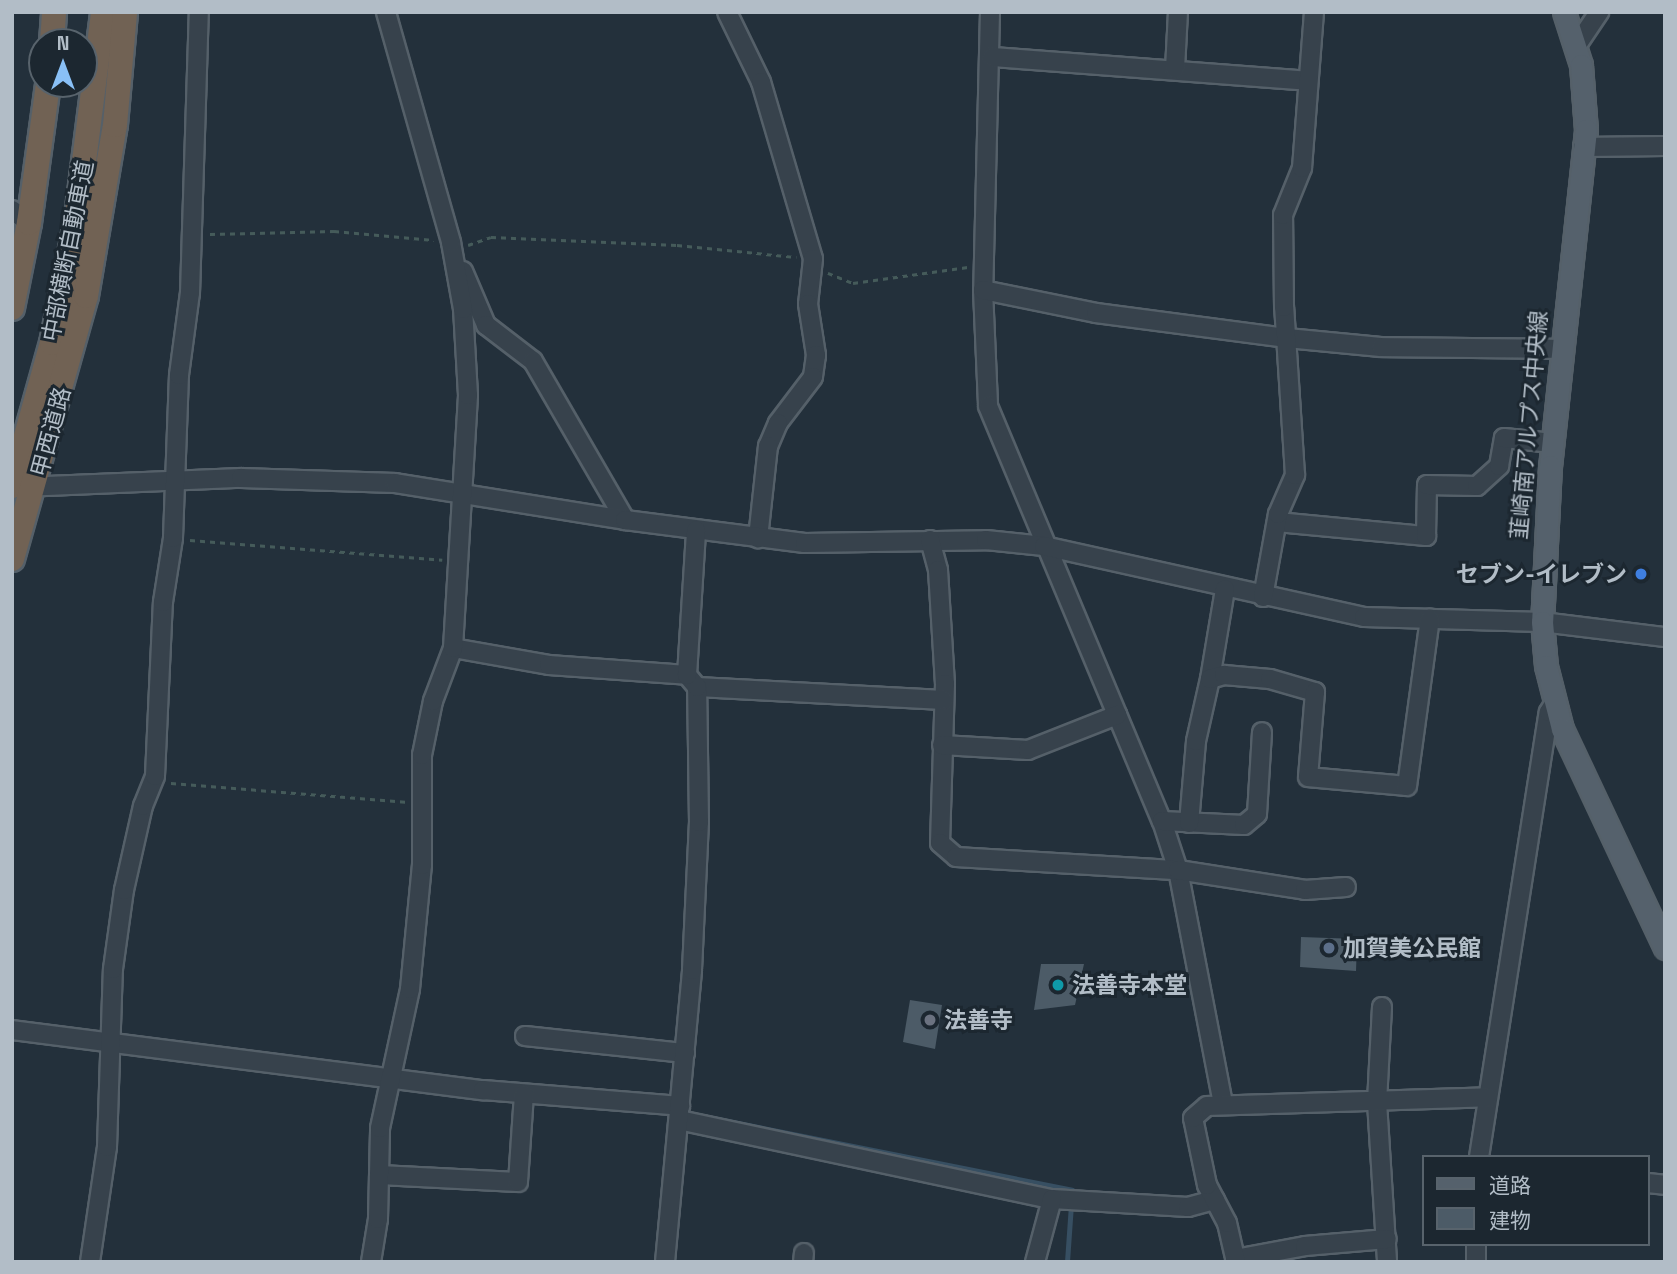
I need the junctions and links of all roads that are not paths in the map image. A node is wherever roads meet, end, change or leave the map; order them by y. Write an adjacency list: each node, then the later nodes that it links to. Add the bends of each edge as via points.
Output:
1 (103, 12): 26 (highway, 中部横断自動車道, via 76,224)
2 (125, 12): 26 (highway, 甲西道路, via 103,210 86,296)
3 (199, 12): 25 (street, via 193,235)
4 (386, 12): 19 (street)
5 (727, 12): 31 (street, via 761,82 813,259 808,304 816,355 813,377 778,423 768,446)
6 (990, 12): 12 (street)
7 (1178, 12): 13 (street)
8 (1314, 12): 14 (street)
9 (1564, 12): 11 (main road, 韮崎南アルプス中央線)
10 (1599, 12): 11 (street)
11 (1577, 45): 17 (main road, 韮崎南アルプス中央線, via 1586,92)
12 (992, 57): 13 (street); 20 (street)
13 (1175, 69): 14 (street)
14 (1308, 81): 22 (street, via 1302,168 1283,215)
15 (45, 98): 18 (highway)
16 (1665, 146): 17 (street)
17 (1583, 147): 23 (main road, 韮崎南アルプス中央線)
18 (21, 217): 21 (highway)
19 (451, 242): 27 (street, via 463,309 468,395); 28 (street, via 486,325 533,360)
20 (984, 290): 22 (street, via 1096,313); 33 (street, via 988,406)
21 (12, 308)
22 (1287, 338): 23 (street, via 1381,347); 29 (street, via 1295,475)
23 (1562, 349): 24 (main road, 韮崎南アルプス中央線)
24 (1553, 443): 29 (street, via 1504,438 1499,466 1477,486 1427,485 1426,536); 38 (main road, 韮崎南アルプス中央線)
25 (173, 481): 26 (street); 27 (street, via 314,478); 56 (street, via 173,538 163,602 153,781 124,890 113,969)
26 (20, 487): 34 (highway, 甲西道路)
27 (459, 491): 28 (street); 40 (street)
28 (625, 520): 30 (street)
29 (1277, 522): 36 (street)
30 (696, 530): 31 (street); 42 (street)
31 (758, 538): 32 (street, via 861,544)
32 (930, 540): 33 (street); 43 (street, via 938,570)
33 (1044, 546): 35 (street); 45 (street)
34 (12, 559)
35 (1225, 589): 36 (street); 41 (street)
36 (1263, 597): 37 (street, via 1364,617)
37 (1430, 619): 38 (street); 41 (street, via 1407,786 1308,777 1315,692 1270,678)
38 (1542, 622): 39 (street); 44 (main road, 韮崎南アルプス中央線)
39 (1665, 638)
40 (453, 648): 42 (street, via 549,665); 58 (street, via 433,701 422,755 425,803 410,989)
41 (1210, 678): 49 (street, via 1196,741)
42 (692, 681): 43 (street); 57 (street, via 699,822)
43 (944, 699): 47 (street)
44 (1554, 704): 52 (main road, 韮崎南アルプス中央線); 60 (street, via 1549,712)
45 (1117, 715): 47 (street, via 1028,750); 48 (street)
46 (1262, 732): 49 (street, via 1257,814 1244,825)
47 (942, 745): 50 (street, via 940,843 956,857)
48 (1162, 821): 49 (street); 50 (street)
49 (1189, 822)
50 (1178, 870): 51 (street, via 1306,890); 62 (street)
51 (1346, 887)
52 (1665, 948)
53 (1382, 1007): 61 (street)
54 (12, 1030): 56 (street)
55 (525, 1036): 57 (street)
56 (112, 1040): 58 (street); 70 (street, via 107,1147)
57 (685, 1053): 63 (street)
58 (389, 1078): 59 (street); 65 (street)
59 (524, 1094): 63 (street); 65 (street, via 518,1182)
60 (1488, 1097): 61 (street); 64 (street)
61 (1377, 1102): 62 (street); 68 (street)
62 (1223, 1104): 67 (street, via 1207,1106 1193,1118 1207,1185)
63 (679, 1113): 66 (street); 72 (street)
64 (1479, 1155)
65 (379, 1175): 71 (street)
66 (1064, 1199): 67 (street, via 1188,1207); 73 (street)
67 (1215, 1200): 69 (street, via 1227,1223)
68 (1388, 1239): 69 (street, via 1305,1246); 74 (street)
69 (1236, 1261)
70 (90, 1262)
71 (371, 1262)
72 (665, 1262)
73 (1035, 1262)
74 (1387, 1262)

